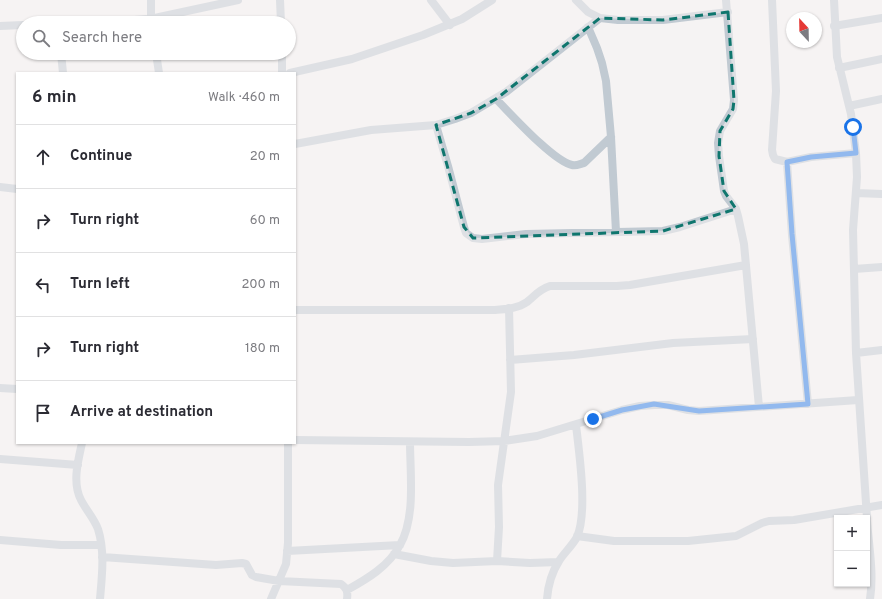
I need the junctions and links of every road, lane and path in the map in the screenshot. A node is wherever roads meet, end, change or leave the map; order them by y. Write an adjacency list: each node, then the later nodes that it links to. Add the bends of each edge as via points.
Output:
1 (151, 0): 11 (street)
2 (238, 0): 12 (street)
3 (280, 0): 13 (street)
4 (431, 0): 17 (street)
5 (492, 0): 17 (street)
6 (726, 0): 10 (street)
7 (772, 0): 37 (street, via 776,91 772,150 775,159)
8 (834, 0): 19 (street)
9 (579, 1): 14 (street, via 588,12)
10 (728, 12): 14 (street, via 663,20); 42 (street, via 734,100 720,131 718,143 724,191)
11 (150, 16)
12 (171, 16)
13 (281, 16)
14 (600, 18): 20 (street)
15 (882, 18): 19 (street)
16 (16, 25): 18 (street)
17 (450, 25): 29 (street, via 352,59)
18 (0, 26)
19 (834, 26): 25 (street)
20 (588, 27): 30 (street); 34 (street, via 606,81)
21 (882, 59): 25 (street)
22 (62, 60): 26 (street)
23 (157, 60): 27 (street)
24 (282, 60): 28 (street)
25 (839, 68): 32 (street)
26 (63, 72)
27 (159, 72)
28 (282, 72)
29 (294, 72)
30 (496, 99): 33 (street, via 471,113); 34 (street, via 554,155 571,165 584,163)
31 (882, 99): 32 (street)
32 (849, 106): 36 (street)
33 (436, 124): 35 (street, via 371,130); 43 (street, via 464,227 466,233 473,238)
34 (611, 137): 43 (street)
35 (296, 144)
36 (856, 153): 37 (street); 40 (street)
37 (787, 162): 56 (street)
38 (0, 187): 39 (street)
39 (16, 189)
40 (856, 193): 41 (street); 46 (street, via 853,230)
41 (882, 194)
42 (736, 209): 43 (street, via 663,231); 44 (street)
43 (616, 232)
44 (746, 265): 47 (street, via 617,286 550,286 541,289 519,306); 49 (street)
45 (882, 267): 46 (street)
46 (854, 269): 51 (street)
47 (509, 308): 48 (street); 52 (street)
48 (296, 310)
49 (753, 339): 52 (street, via 673,343); 57 (street)
50 (882, 350): 51 (street)
51 (856, 353): 55 (street)
52 (510, 360): 60 (street, via 511,392)
53 (0, 388): 54 (street)
54 (16, 389)
55 (858, 400): 56 (street); 67 (street)
56 (808, 404): 57 (street)
57 (759, 407): 58 (street, via 699,411 654,404 622,410)
58 (576, 424): 60 (street, via 537,436); 69 (street, via 582,501)
59 (296, 440): 61 (street)
60 (504, 441): 61 (street); 77 (street, via 498,484)
61 (410, 442): 72 (street, via 409,520)
62 (82, 444): 65 (street)
63 (288, 444): 73 (street)
64 (0, 459): 65 (street)
65 (78, 465): 71 (street, via 78,494 98,529)
66 (882, 505): 67 (street)
67 (866, 508): 68 (street); 69 (street, via 794,520 770,521 736,536 688,541 614,541)
68 (867, 515)
69 (577, 536): 78 (street)
70 (0, 540): 71 (street)
71 (101, 545): 76 (street)
72 (400, 545): 73 (street); 75 (street)
73 (287, 551): 79 (street, via 286,564)
74 (870, 551): 85 (street)
75 (394, 554): 77 (street, via 453,563); 80 (street, via 377,571)
76 (102, 556): 79 (street, via 216,565 242,563 246,564 252,576); 81 (street)
77 (497, 561): 78 (street)
78 (558, 562): 84 (street, via 551,578)
79 (279, 581): 80 (street, via 341,584); 82 (street)
80 (347, 590): 83 (street)
81 (100, 599)
82 (271, 599)
83 (347, 599)
84 (547, 599)
85 (870, 599)

